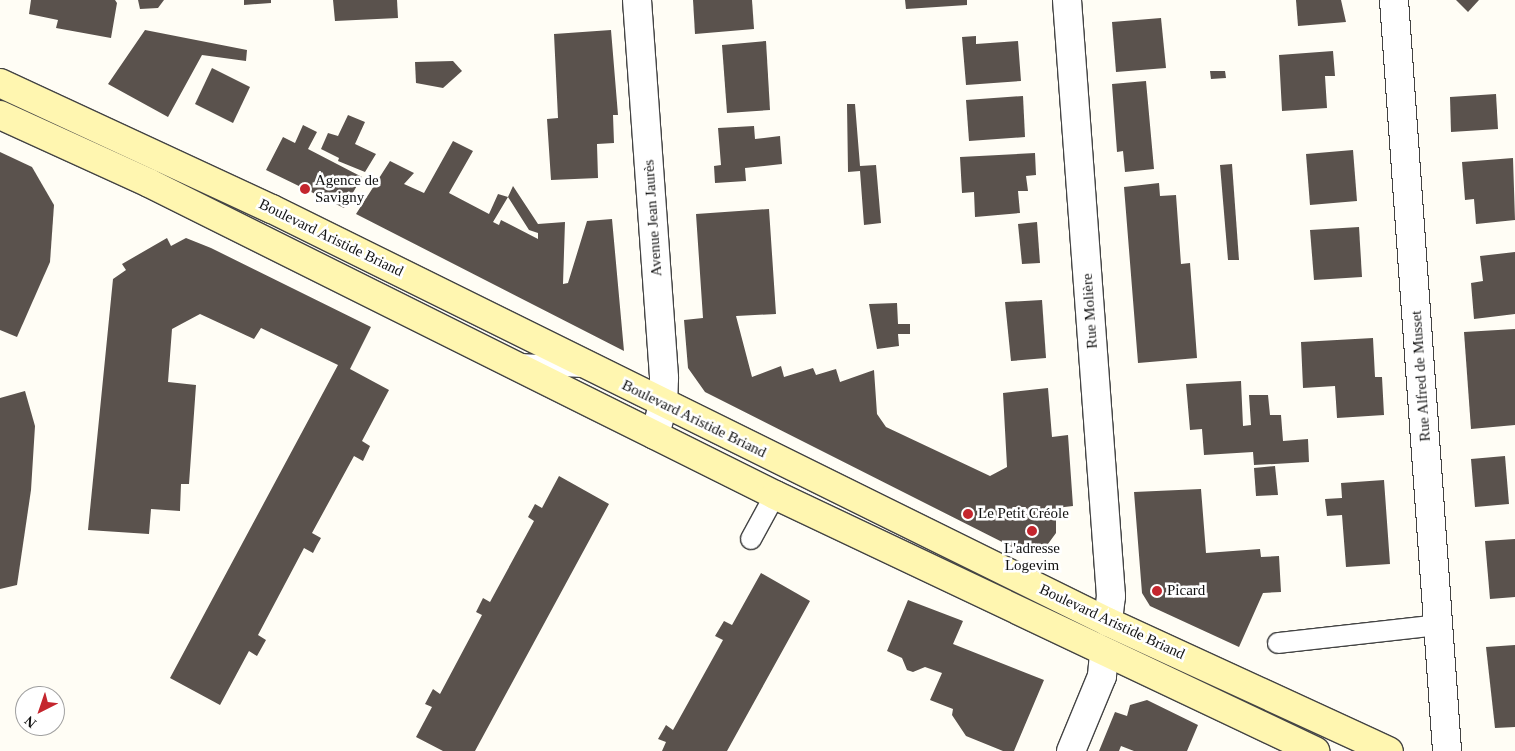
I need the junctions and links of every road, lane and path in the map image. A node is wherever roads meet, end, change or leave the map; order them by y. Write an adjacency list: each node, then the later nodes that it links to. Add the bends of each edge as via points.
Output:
1 (637, 0): 10 (street, Avenue Jean Jaurès)
2 (1067, 0): 14 (street, Rue Molière, via 1111,596)
3 (1394, 0): 15 (street, Rue Alfred de Musset)
4 (0, 83): 7 (main road, Boulevard Aristide Briand)
5 (0, 115): 6 (main road, Boulevard Aristide Briand)
6 (90, 156): 7 (lane, via 104,148 125,152); 8 (main road, Boulevard Aristide Briand)
7 (272, 209): 9 (main road, Boulevard Aristide Briand)
8 (512, 363): 9 (lane); 11 (main road, Boulevard Aristide Briand)
9 (589, 368): 10 (main road, Boulevard Aristide Briand)
10 (663, 405): 11 (street, Avenue Jean Jaurès); 14 (main road, Boulevard Aristide Briand)
11 (655, 435): 12 (main road, Boulevard Aristide Briand)
12 (775, 495): 13 (lane); 17 (main road, Boulevard Aristide Briand)
13 (751, 539)
14 (1108, 622): 17 (main road); 20 (main road, Boulevard Aristide Briand)
15 (1439, 625): 16 (lane); 21 (street, Rue Alfred de Musset)
16 (1278, 643)
17 (1104, 652): 18 (street, via 1102,676); 19 (main road, Boulevard Aristide Briand)
18 (1071, 751)
19 (1315, 751)
20 (1389, 751)
21 (1447, 751)

